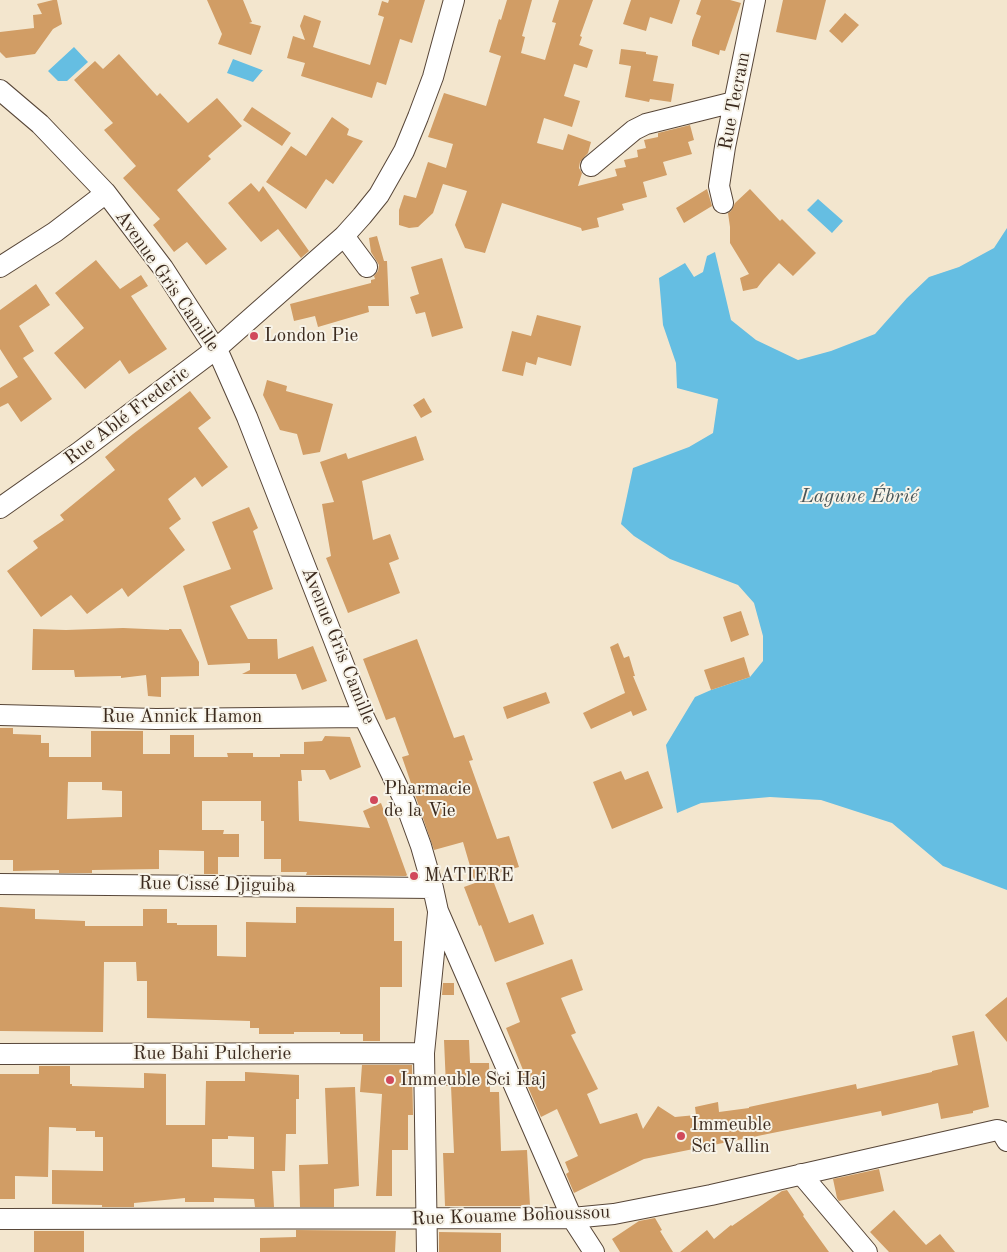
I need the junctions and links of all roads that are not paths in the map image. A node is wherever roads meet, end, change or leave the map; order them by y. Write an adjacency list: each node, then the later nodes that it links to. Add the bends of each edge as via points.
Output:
1 (454, 0): 8 (street, Rue Ablé Frederic, via 434,77 404,151 379,195)
2 (755, 0): 4 (street, Rue Tecram)
3 (0, 90): 6 (street, Avenue Gris Camille, via 40,124)
4 (734, 102): 5 (street, via 646,124 634,130); 7 (street, Rue Tecram, via 719,186)
5 (591, 166)
6 (106, 194): 9 (street, via 56,232); 11 (street, Avenue Gris Camille, via 163,268)
7 (723, 203)
8 (344, 236): 10 (street); 11 (street, Rue Ablé Frederic)
9 (0, 267)
10 (368, 267)
11 (216, 350): 12 (street, Rue Ablé Frederic); 14 (street, Avenue Gris Camille, via 247,417)
12 (0, 508)
13 (0, 716): 14 (street, Rue Annick Hamon, via 156,719)
14 (364, 717): 16 (street, Avenue Gris Camille, via 405,802)
15 (0, 884): 16 (street, Rue Cissé Djiguiba)
16 (433, 888): 17 (street, Avenue Gris Camille)
17 (438, 911): 18 (street); 22 (street, Avenue Gris Camille)
18 (424, 1053): 19 (street, Rue Bahi Pulcherie); 23 (street)
19 (0, 1054)
20 (1007, 1141): 21 (street, Rue Kouame Bohoussou, via 1001,1131 996,1130)
21 (801, 1174): 22 (street, Rue Kouame Bohoussou, via 614,1214); 27 (street)
22 (572, 1218): 23 (street, Rue Kouame Bohoussou); 25 (street, Avenue Gris Camille)
23 (427, 1219): 24 (street, Rue Kouame Bohoussou); 26 (street)
24 (0, 1220)
25 (593, 1251)
26 (427, 1252)
27 (866, 1252)

